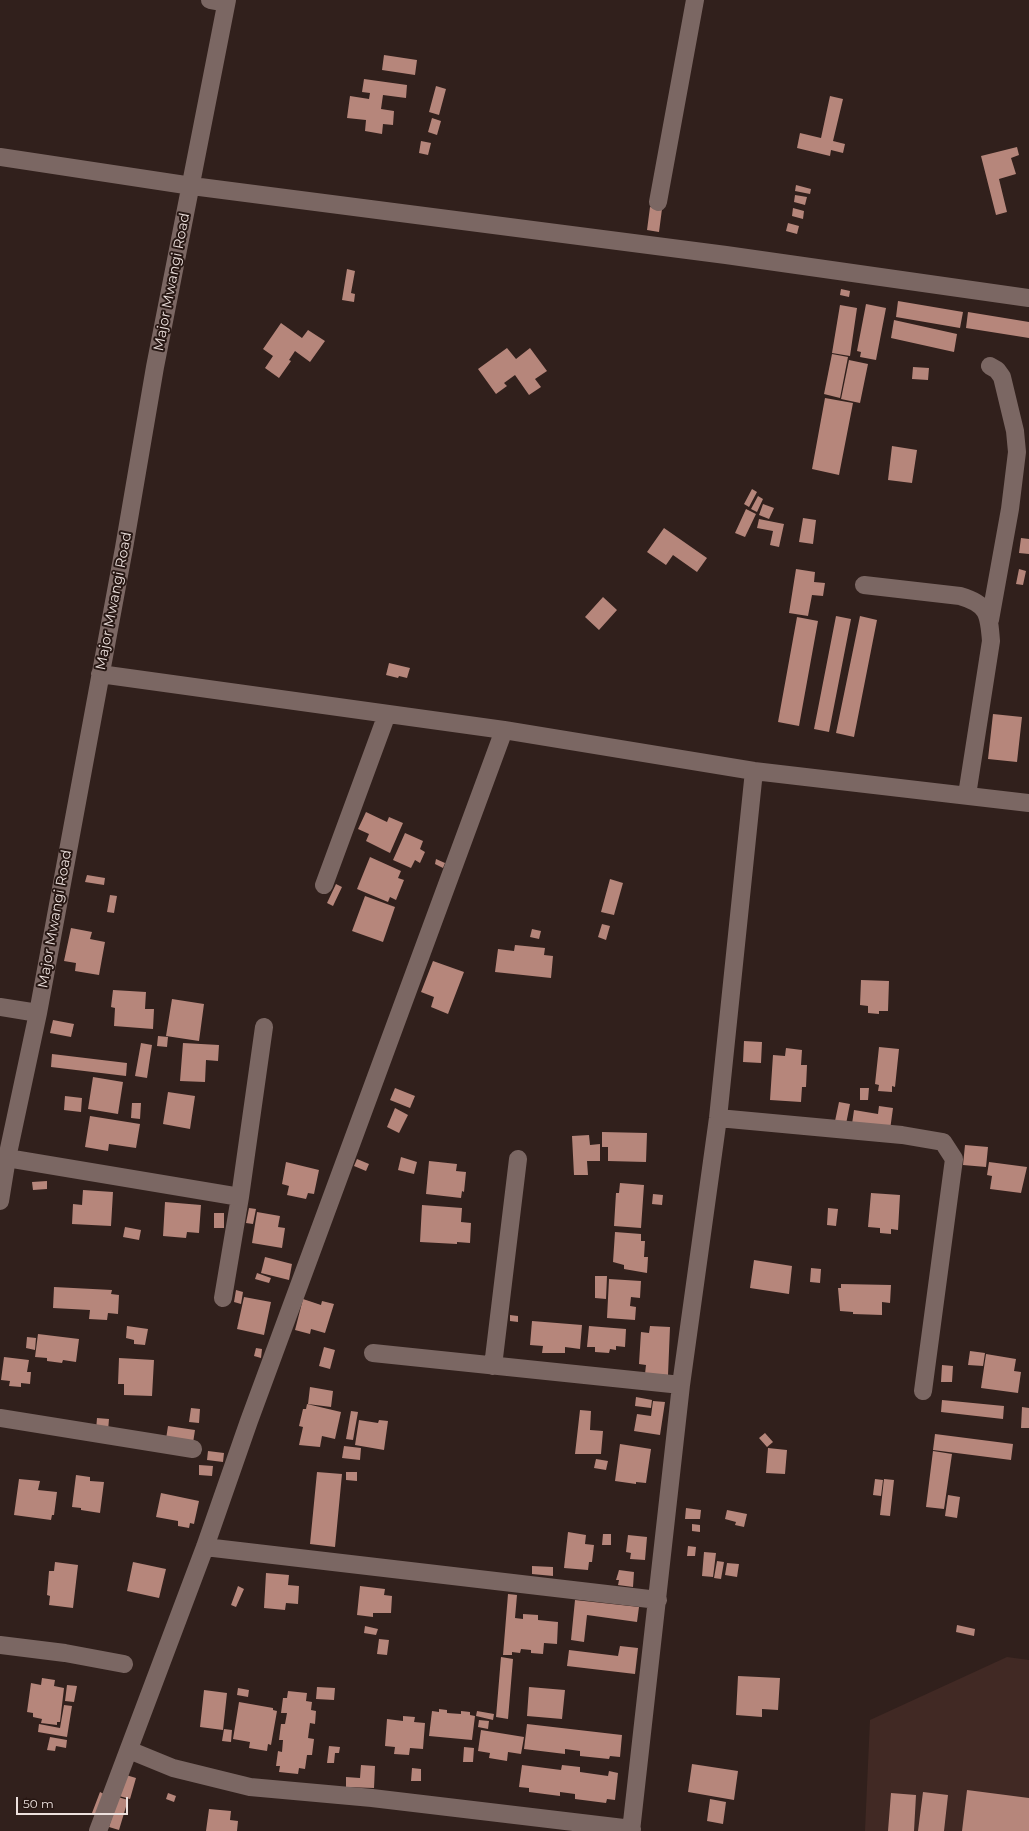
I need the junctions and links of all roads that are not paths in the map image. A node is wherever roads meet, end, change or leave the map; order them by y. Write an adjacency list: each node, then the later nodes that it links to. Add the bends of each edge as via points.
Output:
1 (695, 0): 5 (street)
2 (221, 1): 4 (street, Major Mwangi Road)
3 (0, 156): 4 (street)
4 (192, 186): 6 (street, via 726,255); 10 (street, Major Mwangi Road, via 155,367)
5 (658, 202)
6 (1029, 298)
7 (990, 366): 9 (street, via 1002,377 1016,430 1017,446 1010,509)
8 (864, 585): 9 (street, via 960,596 984,608)
9 (990, 620): 14 (street, via 991,641)
10 (100, 674): 11 (street); 18 (street, Major Mwangi Road)
11 (387, 714): 12 (street); 16 (street)
12 (504, 730): 13 (street); 32 (street)
13 (754, 772): 14 (street); 20 (street)
14 (967, 795): 15 (street)
15 (1029, 803)
16 (324, 884)
17 (0, 1007): 18 (street)
18 (38, 1013): 21 (street, Major Mwangi Road)
19 (264, 1027): 23 (street)
20 (718, 1118): 28 (street); 29 (street, via 902,1135 943,1142 954,1159)
21 (7, 1158): 23 (street); 24 (street, Major Mwangi Road)
22 (518, 1159): 27 (street)
23 (240, 1197): 25 (street)
24 (0, 1201)
25 (223, 1298)
26 (373, 1353): 27 (street)
27 (493, 1366): 28 (street)
28 (681, 1385): 33 (street)
29 (923, 1391)
30 (0, 1418): 31 (street)
31 (193, 1449)
32 (205, 1547): 33 (street); 36 (street)
33 (658, 1600): 37 (street)
34 (0, 1645): 35 (street)
35 (124, 1664)
36 (129, 1750): 37 (street, via 173,1768 250,1787 372,1798); 38 (street)
37 (631, 1830)
38 (98, 1831)

